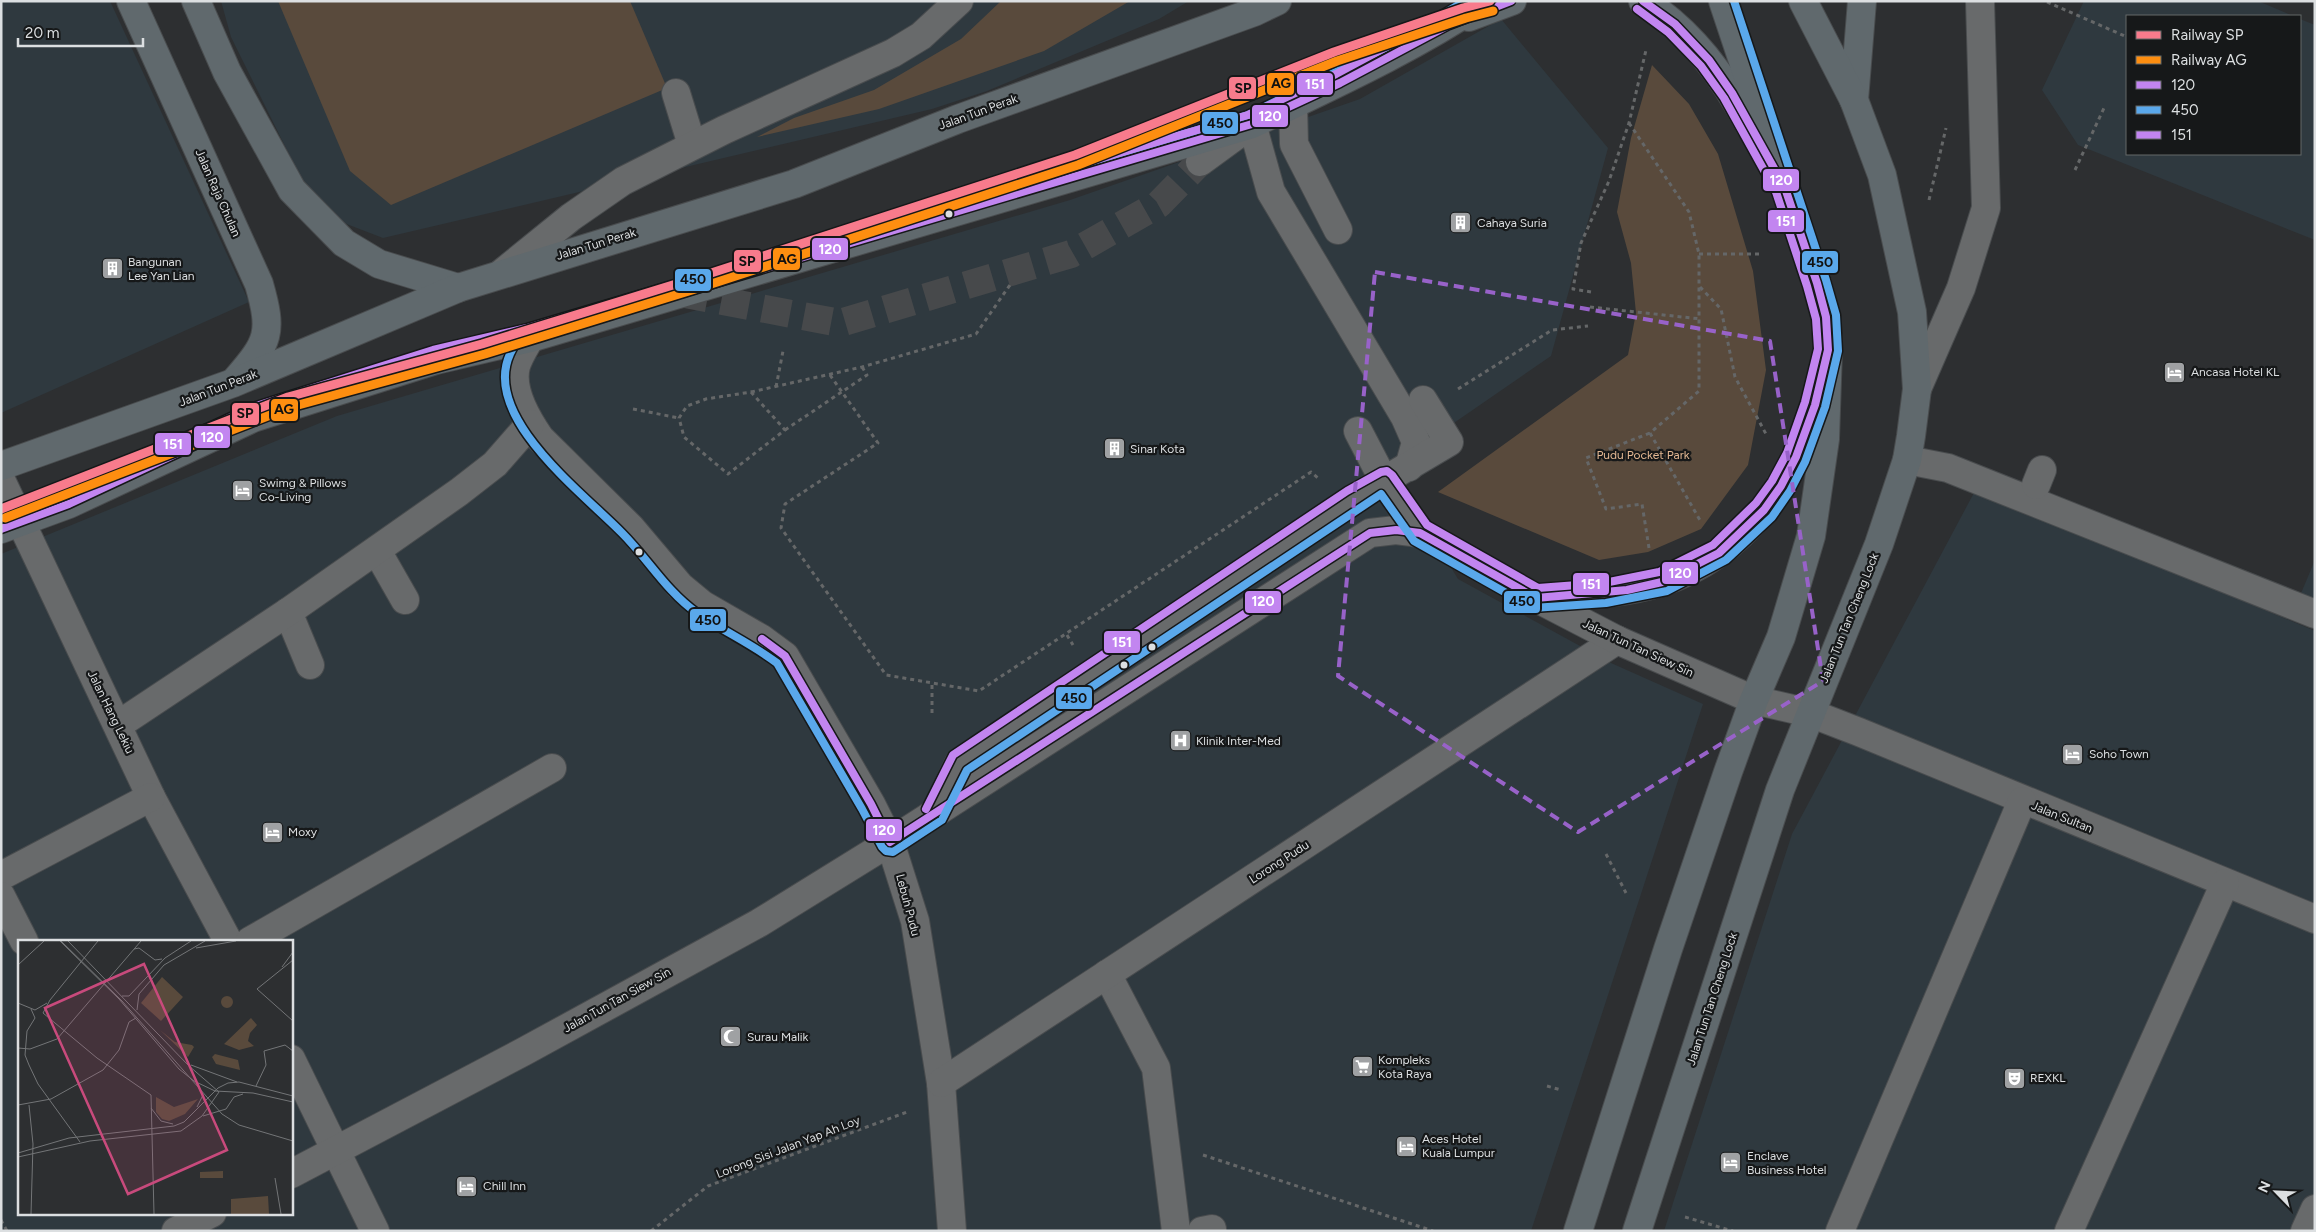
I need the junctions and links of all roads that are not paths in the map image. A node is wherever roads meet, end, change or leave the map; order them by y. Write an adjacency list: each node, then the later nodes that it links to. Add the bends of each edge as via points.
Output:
1 (131, 1): 27 (main road, Jalan Raja Chulan, via 259,284 266,308 268,326 258,356)
2 (196, 1): 24 (main road, via 227,72 292,190 344,243 379,264)
3 (959, 1): 19 (street, via 921,36 892,53)
4 (1234, 1): 14 (main road, Jalan Tun Perak)
5 (1278, 1): 14 (main road, Jalan Tun Perak)
6 (1484, 1): 13 (main road)
7 (1512, 1): 13 (main road)
8 (1643, 1): 21 (main road, via 1675,24 1709,60 1732,93)
9 (1723, 1): 21 (main road)
10 (1803, 1): 16 (main road, Jalan Tun Tan Cheng Lock)
11 (1862, 1): 16 (main road)
12 (1980, 1): 28 (street, via 1986,208 1962,288)
13 (1449, 24): 17 (main road, via 1340,83)
14 (1195, 33): 23 (main road, Jalan Tun Perak, via 958,119 794,184)
15 (676, 93): 19 (street)
16 (1854, 100): 28 (main road, Jalan Tun Tan Cheng Lock, via 1882,175 1900,254 1912,312)
17 (1293, 104): 18 (main road); 22 (street, via 1294,144)
18 (1252, 124): 20 (street); 25 (main road); 34 (street, via 1272,192 1405,417 1416,442)
19 (692, 145): 23 (street, via 623,181 571,217)
20 (1200, 162)
21 (1785, 188): 26 (main road, via 1826,317)
22 (1338, 230)
23 (502, 273): 24 (main road, Jalan Tun Perak)
24 (458, 288): 27 (main road, Jalan Tun Perak)
25 (530, 338): 30 (street, Lebuh Pudu, via 516,367 515,383); 37 (main road, via 436,360 253,418 69,504)
26 (1828, 350): 40 (main road, via 1816,405 1781,486 1764,510 1719,553 1653,584 1605,594); 46 (main road, via 1825,439 1811,536 1781,637)
27 (233, 383): 33 (main road, Jalan Tun Perak)
28 (1917, 389): 32 (main road, Jalan Tun Tan Cheng Lock)
29 (1423, 400): 34 (street, via 1445,435)
30 (530, 424): 39 (street, via 495,464); 53 (street, Lebuh Pudu, via 540,438 631,528 680,586 703,605 762,638 785,656 872,804)
31 (1358, 431): 36 (street, Jalan Tun Tan Siew Sin)
32 (1907, 460): 43 (street, via 1948,468); 47 (main road, Jalan Tun Tan Cheng Lock, via 1853,612)
33 (1, 466)
34 (1409, 467): 36 (street)
35 (1, 480): 37 (street, Jalan Hang Lekiu)
36 (1384, 481): 38 (street, Jalan Tun Tan Siew Sin); 52 (street, via 960,763)
37 (11, 526): 48 (street, Jalan Hang Lekiu)
38 (1420, 533): 40 (street, Jalan Tun Tan Siew Sin); 52 (street, Jalan Tun Tan Siew Sin, via 1396,530 1370,533)
39 (377, 551): 41 (street); 42 (street)
40 (1536, 598): 44 (street, Jalan Tun Tan Siew Sin)
41 (405, 600)
42 (288, 612): 45 (street); 48 (street)
43 (2315, 614)
44 (1617, 640): 46 (street, Jalan Tun Tan Siew Sin); 61 (street, Lorong Pudu, via 1146,954)
45 (310, 665)
46 (1754, 700): 47 (street, Jalan Tun Tan Siew Sin); 72 (main road, via 1668,949)
47 (1810, 713): 51 (street, Jalan Sultan); 73 (main road, Jalan Tun Tan Cheng Lock, via 1780,790)
48 (118, 724): 50 (street, Jalan Hang Lekiu)
49 (552, 768): 60 (street)
50 (152, 797): 54 (street); 59 (street, Jalan Hang Lekiu)
51 (2022, 801): 55 (street, Jalan Sultan); 74 (street)
52 (935, 813): 53 (street, Jalan Tun Tan Siew Sin)
53 (890, 842): 63 (street, Lebuh Pudu, via 915,921); 64 (street, Jalan Tun Tan Siew Sin, via 759,923)
54 (1, 876)
55 (2225, 883): 57 (street, Jalan Sultan); 75 (street)
56 (1, 896): 58 (street)
57 (2315, 919)
58 (23, 940)
59 (227, 940)
60 (252, 940)
61 (1107, 974): 63 (street, Lorong Pudu); 71 (street, via 1156,1068)
62 (292, 1061): 64 (street)
63 (941, 1092): 70 (street, Lebuh Pudu)
64 (337, 1151): 65 (street, Jalan Tun Tan Siew Sin); 69 (street)
65 (292, 1174)
66 (2315, 1209): 76 (street)
67 (210, 1214): 68 (street)
68 (176, 1231)
69 (375, 1231)
70 (952, 1231)
71 (1176, 1231)
72 (1578, 1231)
73 (1637, 1231)
74 (1840, 1231)
75 (2069, 1231)
76 (2306, 1231)

